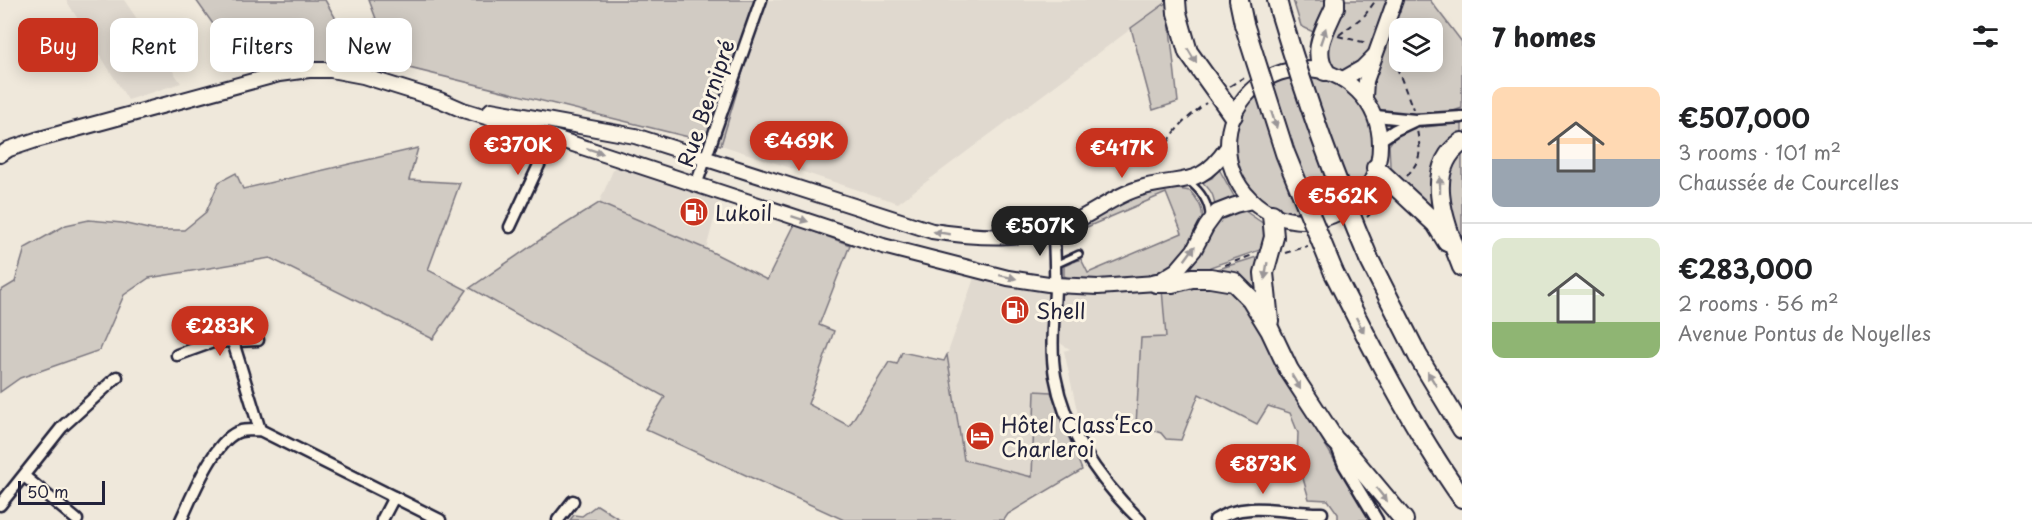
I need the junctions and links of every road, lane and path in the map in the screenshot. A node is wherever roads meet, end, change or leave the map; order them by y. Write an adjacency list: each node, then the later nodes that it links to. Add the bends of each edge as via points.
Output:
1 (761, 0): 24 (street, Rue Bernipré)
2 (1176, 0): 14 (highway, one-way to 14, via 1188,52)
3 (1239, 0): 53 (highway, one-way to 53, bridge, via 1285,153 1334,273 1386,376)
4 (1335, 0): 10 (highway, one-way to 4, via 1318,57 1319,49)
5 (1395, 0): 9 (main road)
6 (1278, 6): 48 (highway, one-way to 6, bridge, via 1418,356 1340,193)
7 (1338, 36): 9 (path)
8 (1389, 44): 9 (path)
9 (1382, 51): 11 (main road); 12 (main road, via 1366,81); 17 (path, via 1411,100)
10 (1325, 71): 11 (main road); 14 (main road, via 1296,69 1262,81 1244,97)
11 (1343, 79): 12 (main road)
12 (1365, 97): 15 (main road)
13 (440, 100): 18 (main road); 19 (main road); 23 (main road, via 363,76 309,70 279,74 36,140)
14 (1233, 115): 22 (main road)
15 (1376, 116): 17 (street); 20 (main road)
16 (1462, 117): 17 (street)
17 (1415, 120): 20 (street); 28 (path, via 1419,161)
18 (561, 122): 19 (main road); 24 (main road, via 635,136)
19 (552, 137): 27 (main road, one-way to 27); 33 (street)
20 (1380, 140): 25 (main road)
21 (1462, 142): 38 (highway, one-way to 21, via 1439,190 1446,158)
22 (1227, 148): 26 (main road, via 1210,170); 29 (main road, via 1232,170)
23 (0, 155)
24 (707, 159): 27 (street, Rue Bernipré); 34 (main road, one-way to 24, via 976,238 933,231)
25 (1377, 168): 28 (highway); 30 (main road, via 1366,189 1334,214 1299,220)
26 (1187, 180): 31 (lane, via 1205,199); 34 (main road, via 1124,194)
27 (696, 185): 42 (main road, one-way to 42, via 883,246 1008,278)
28 (1396, 188): 32 (path); 38 (highway, via 1436,224)
29 (1252, 201): 30 (main road); 31 (main road, via 1217,212)
30 (1272, 214): 37 (highway, via 1274,237)
31 (1209, 222): 41 (main road, one-way to 31, via 1177,270 1194,250)
32 (1359, 222)
33 (510, 227)
34 (1054, 229): 39 (street)
35 (1311, 245): 37 (path)
36 (1079, 254): 39 (lane)
37 (1269, 254): 40 (path, via 1263,252 1212,269); 43 (highway, one-way to 43, via 1264,273)
38 (1461, 264)
39 (1055, 265): 42 (street)
40 (1210, 278): 41 (highway); 43 (highway, via 1234,282 1251,299)
41 (1156, 283): 42 (main road)
42 (1055, 285): 62 (street, via 1055,374 1061,402 1103,480)
43 (1270, 330): 50 (highway, one-way to 50, via 1289,370)
44 (258, 340): 45 (street)
45 (233, 342): 46 (street, via 213,342); 49 (street)
46 (177, 355)
47 (117, 377): 51 (street, via 62,426)
48 (1462, 429)
49 (261, 430): 52 (street); 58 (street, via 239,431 222,444)
50 (1334, 439): 64 (street, via 1344,465); 65 (highway, one-way to 65)
51 (24, 476): 55 (street); 57 (street)
52 (394, 497): 59 (street); 60 (street)
53 (1462, 498)
54 (573, 501): 61 (street)
55 (0, 505)
56 (1322, 513): 63 (street, via 1247,508)
57 (77, 520)
58 (181, 520)
59 (382, 520)
60 (440, 520)
61 (558, 520)
62 (1140, 520)
63 (1215, 520)
64 (1377, 520)
65 (1404, 520)

